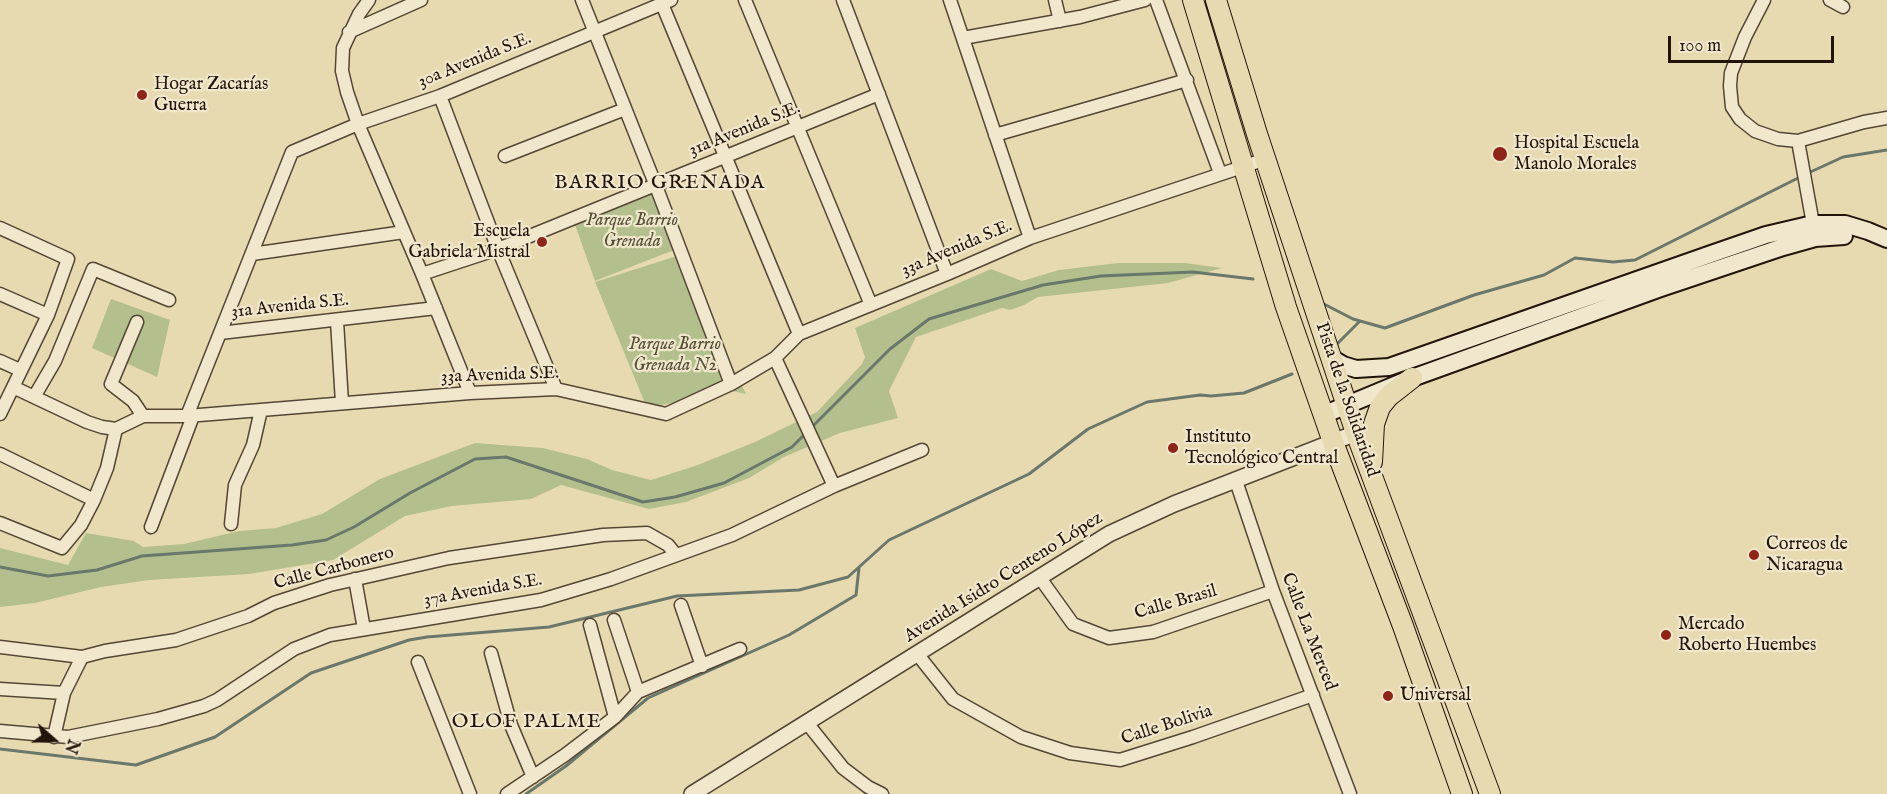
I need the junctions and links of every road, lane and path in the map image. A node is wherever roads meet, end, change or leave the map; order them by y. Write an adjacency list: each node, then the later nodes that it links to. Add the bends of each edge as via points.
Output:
1 (369, 0): 17 (street)
2 (421, 0): 17 (street)
3 (582, 0): 18 (street)
4 (745, 0): 26 (street)
5 (843, 0): 21 (street)
6 (950, 0): 19 (street)
7 (1055, 0): 16 (street)
8 (1145, 0): 16 (street)
9 (1156, 0): 20 (street)
10 (1193, 0): 32 (main road, Pista de la Solidaridad)
11 (1216, 0): 31 (main road, Pista de la Solidaridad)
12 (1764, 0): 28 (street, via 1731,73 1732,107 1755,131)
13 (1830, 0): 15 (street)
14 (666, 2): 18 (street, 30a Avenida S.E.); 30 (street)
15 (1843, 7)
16 (1060, 21): 19 (street)
17 (349, 32): 25 (street, via 343,48 342,71)
18 (594, 32): 22 (street, 30a Avenida S.E.); 23 (street)
19 (963, 38): 27 (street)
20 (1187, 80): 27 (street); 33 (street)
21 (879, 94): 26 (street, 31a Avenida S.E.); 46 (street)
22 (440, 96): 25 (street, 30a Avenida S.E.); 42 (street)
23 (625, 109): 29 (street); 34 (street)
24 (1887, 118): 28 (street)
25 (358, 124): 37 (street); 44 (street, 30a Avenida S.E., via 292,152)
26 (798, 129): 30 (street, 31a Avenida S.E.); 49 (street)
27 (995, 135): 39 (street)
28 (1798, 141): 35 (street)
29 (505, 156)
30 (725, 157): 34 (street, 31a Avenida S.E.); 55 (street)
31 (1266, 159): 32 (street, 33a Avenida S.E.); 57 (main road, Pista de la Solidaridad)
32 (1242, 167): 33 (street, 33a Avenida S.E.); 70 (main road, Pista de la Solidaridad)
33 (1220, 173): 39 (street, 33a Avenida S.E.)
34 (656, 186): 42 (street, 31a Avenida S.E.); 61 (street)
35 (1813, 224): 38 (main road, via 1823,232); 40 (main road, via 1845,224); 41 (main road); 57 (main road, via 1766,235 1389,367 1356,369)
36 (0, 228): 51 (street, via 68,258)
37 (404, 232): 44 (street); 45 (street)
38 (1844, 236): 41 (main road, via 1815,238); 43 (main road)
39 (1030, 238): 46 (street, 33a Avenida S.E.)
40 (1887, 239)
41 (1783, 248): 60 (main road)
42 (498, 249): 45 (street, 31a Avenida S.E.); 63 (street)
43 (1887, 251)
44 (252, 254): 54 (street)
45 (422, 274): 50 (street)
46 (947, 274): 49 (street, 33a Avenida S.E.)
47 (0, 294): 51 (street)
48 (170, 300): 65 (street, via 93,268 56,361)
49 (871, 305): 55 (street, 33a Avenida S.E.)
50 (436, 308): 52 (street, 31a Avenida S.E.); 64 (street)
51 (48, 315): 59 (street)
52 (337, 321): 54 (street, 31a Avenida S.E.); 66 (street)
53 (137, 322): 71 (street, via 111,384 133,400)
54 (220, 333): 72 (street)
55 (799, 334): 56 (street, 33a Avenida S.E.)
56 (775, 358): 61 (street, 33a Avenida S.E.); 80 (street)
57 (1331, 358): 67 (main road, Pista de la Solidaridad)
58 (0, 361): 59 (street)
59 (20, 370): 62 (street)
60 (1412, 378): 67 (main road); 79 (main road, via 1389,396 1376,416 1372,441)
61 (731, 384): 63 (street, 33a Avenida S.E., via 666,414)
62 (13, 387): 65 (street); 69 (street)
63 (556, 389): 64 (street, 33a Avenida S.E.)
64 (470, 393): 66 (street, 33a Avenida S.E.)
65 (34, 397): 73 (street, via 87,422)
66 (342, 403): 68 (street, 33a Avenida S.E.)
67 (1347, 405): 70 (main road); 74 (main road, Pista de la Solidaridad)
68 (261, 410): 72 (street, 33a Avenida S.E.); 83 (street, via 253,445 235,485)
69 (0, 414)
70 (1323, 415): 75 (main road, Pista de la Solidaridad)
71 (143, 416): 72 (street, 33a Avenida S.E.); 73 (street, 33a Avenida S.E.)
72 (190, 416): 84 (street)
73 (116, 429): 81 (street)
74 (1356, 433): 75 (street, Avenida Isidro Centeno López); 79 (main road, Pista de la Solidaridad)
75 (1333, 442): 78 (street, Avenida Isidro Centeno López); 114 (main road, Pista de la Solidaridad)
76 (922, 450): 80 (street, 37a Avenida S.E.)
77 (0, 454): 81 (street)
78 (1236, 481): 86 (street, Avenida Isidro Centeno López, via 1109,534); 88 (street, Calle La Merced)
79 (1374, 482): 115 (main road, Pista de la Solidaridad)
80 (834, 486): 85 (street, 37a Avenida S.E., via 732,535)
81 (94, 500): 82 (street, via 81,525 62,548)
82 (0, 523)
83 (231, 524)
84 (151, 527)
85 (676, 555): 87 (street, Calle Carbonero, via 668,545 646,534 603,535 449,558); 92 (street, 37a Avenida S.E., via 541,600)
86 (1040, 578): 88 (street, Calle Brasil, via 1073,624 1108,638 1154,633); 96 (street, Avenida Isidro Centeno López)
87 (355, 579): 92 (street); 97 (street, Calle Carbonero, via 274,603 176,640)
88 (1273, 591): 103 (street, Calle La Merced)
89 (681, 605): 99 (street)
90 (614, 620): 101 (street)
91 (590, 625): 104 (street)
92 (364, 629): 107 (street, 37a Avenida S.E., via 330,635 294,649 204,706)
93 (0, 647): 97 (street, Calle Carbonero)
94 (740, 649): 99 (street)
95 (491, 653): 108 (street, via 511,725)
96 (918, 655): 103 (street, Calle Bolivia, via 953,699 1021,737 1070,753 1120,760); 105 (street, Avenida Isidro Centeno López)
97 (82, 657): 102 (street)
98 (418, 662): 109 (street)
99 (702, 666): 101 (street)
100 (0, 689): 102 (street)
101 (638, 692): 104 (street)
102 (64, 693): 107 (street)
103 (1313, 695): 113 (street, Calle La Merced)
104 (615, 717): 108 (street)
105 (807, 723): 111 (street, Avenida Isidro Centeno López); 112 (street, via 843,768)
106 (0, 731): 107 (street, 37a Avenida S.E.)
107 (54, 737)
108 (533, 777): 110 (street)
109 (470, 794)
110 (507, 794)
111 (692, 794)
112 (882, 794)
113 (1350, 794)
114 (1462, 794)
115 (1490, 794)

